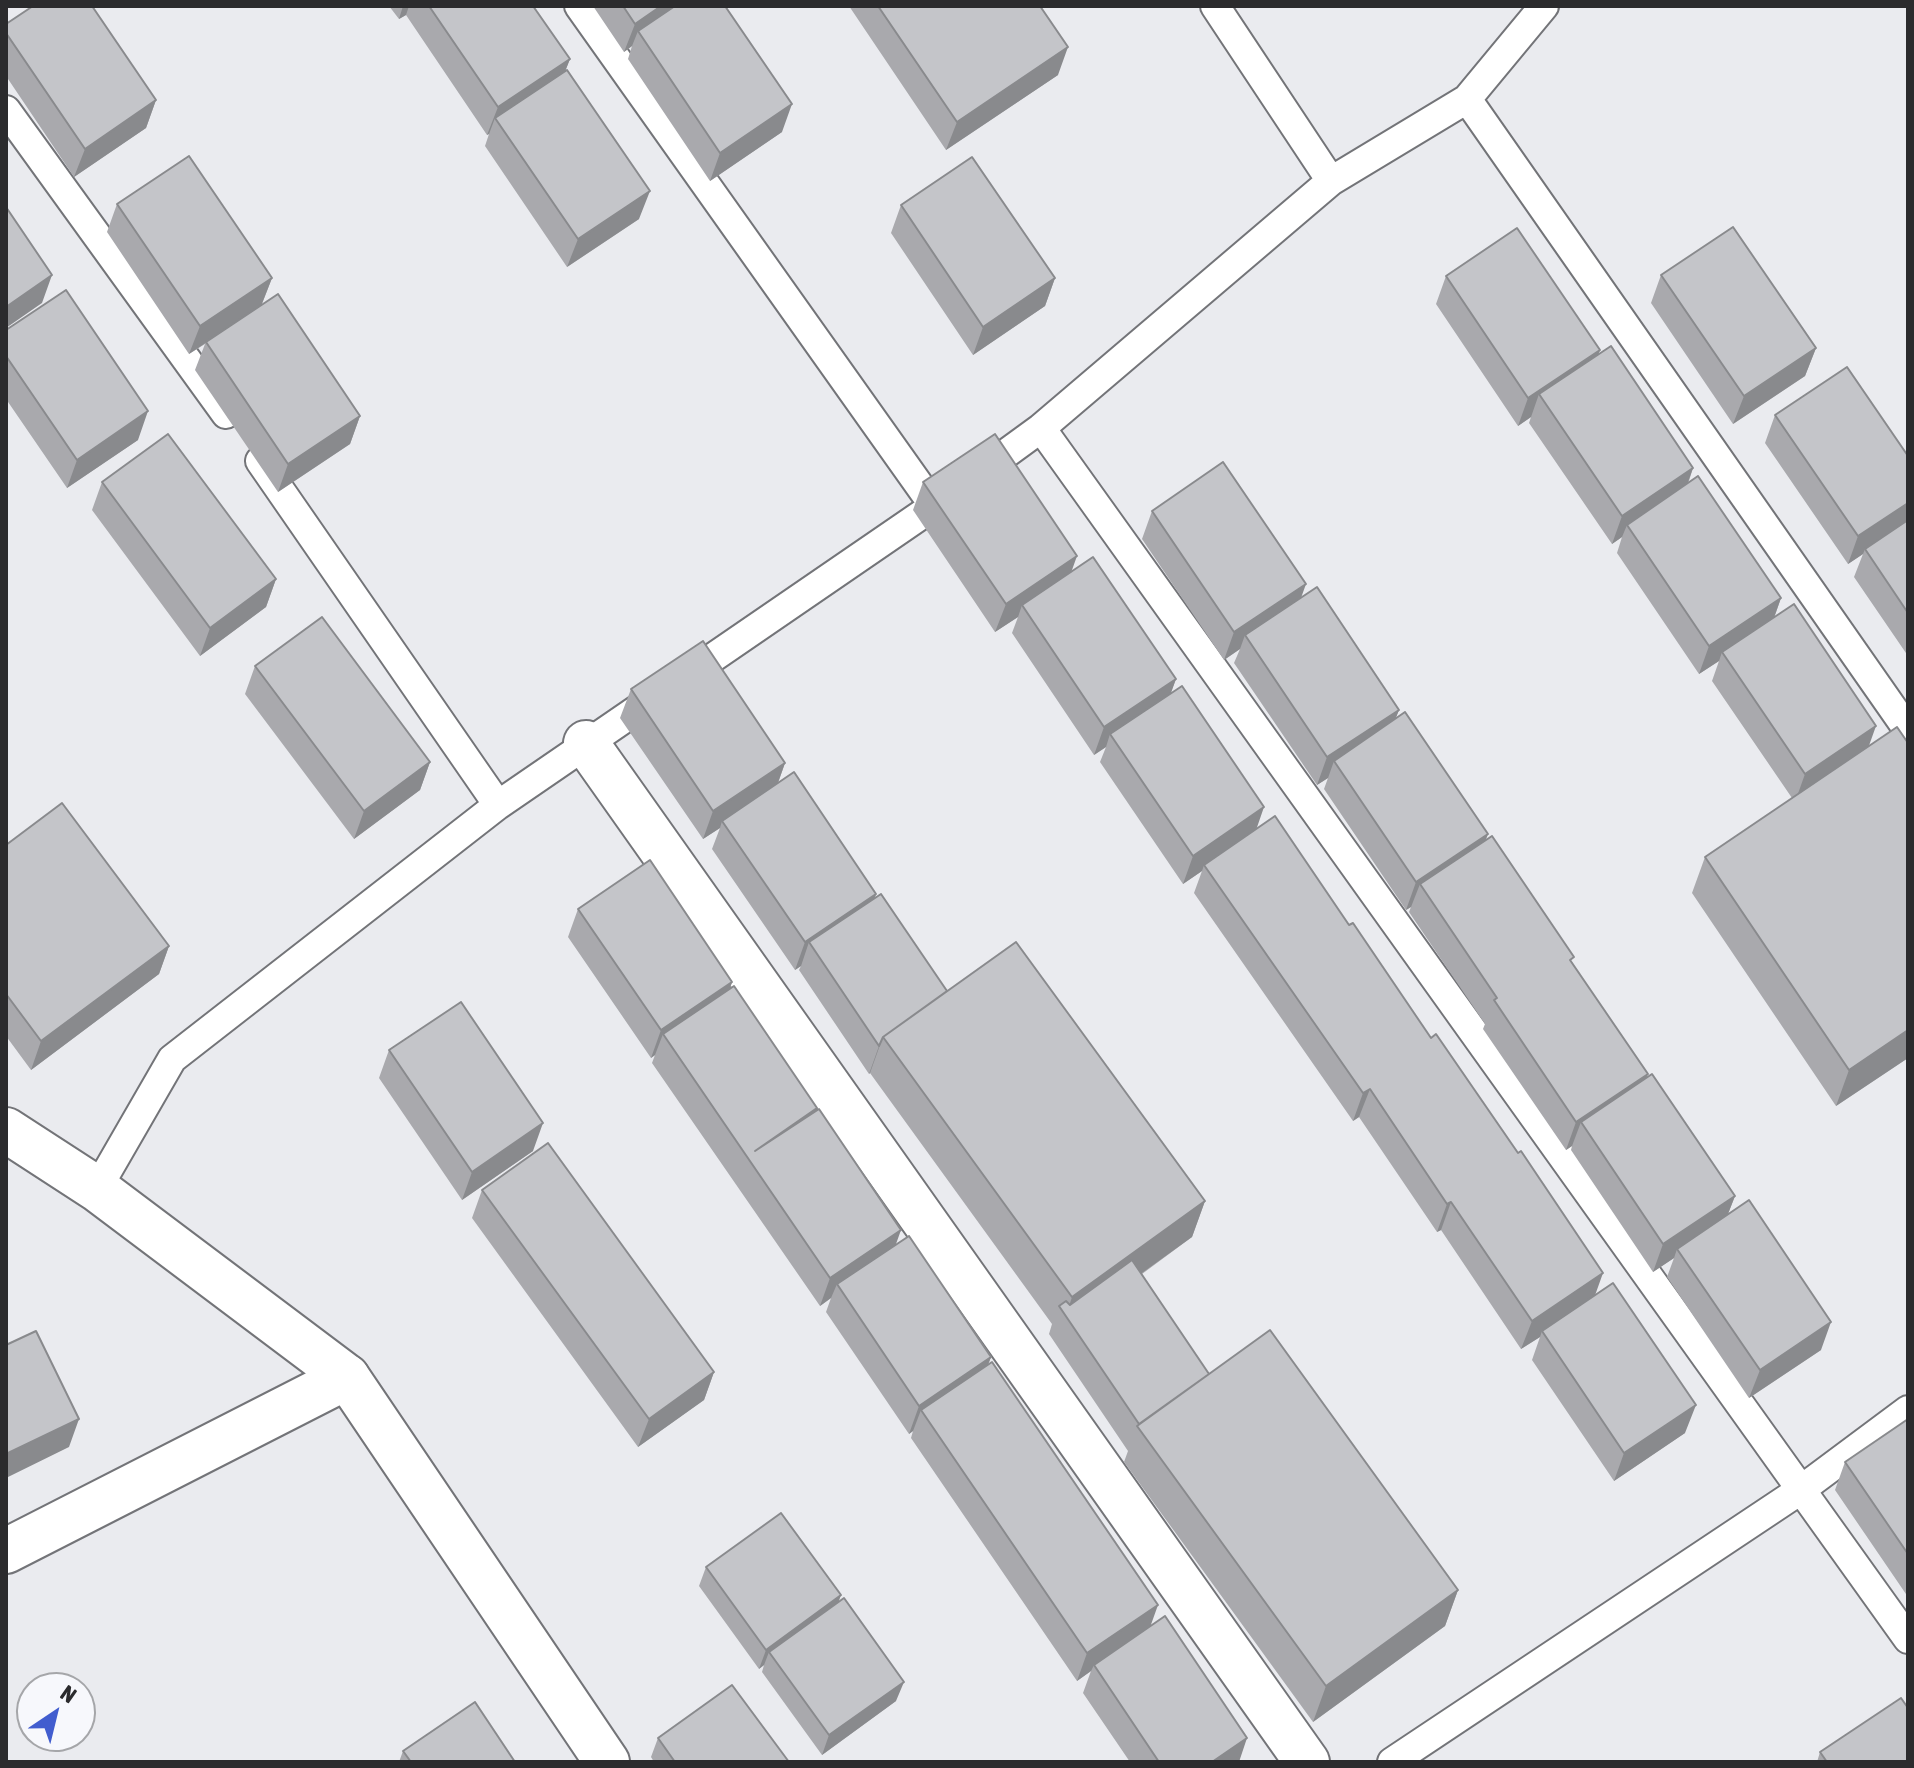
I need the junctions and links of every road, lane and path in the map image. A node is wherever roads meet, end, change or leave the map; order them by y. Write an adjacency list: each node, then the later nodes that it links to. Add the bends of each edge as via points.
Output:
1 (579, 6): 8 (lane)
2 (1215, 6): 6 (lane)
3 (1544, 6): 4 (lane)
4 (1467, 99): 6 (lane); 9 (lane)
5 (6, 110): 11 (lane, via 243,437)
6 (1331, 181): 7 (lane)
7 (1041, 428): 8 (lane); 16 (lane)
8 (934, 506): 10 (lane)
9 (1908, 730)
10 (586, 743): 11 (lane); 20 (street)
11 (498, 805): 13 (lane, via 172,1059)
12 (6, 1130): 13 (street)
13 (97, 1189): 14 (street)
14 (347, 1377): 17 (street); 19 (street)
15 (1908, 1410): 16 (lane)
16 (1802, 1489): 18 (lane); 21 (lane)
17 (6, 1551)
18 (1908, 1639)
19 (607, 1762)
20 (1307, 1762)
21 (1392, 1762)

